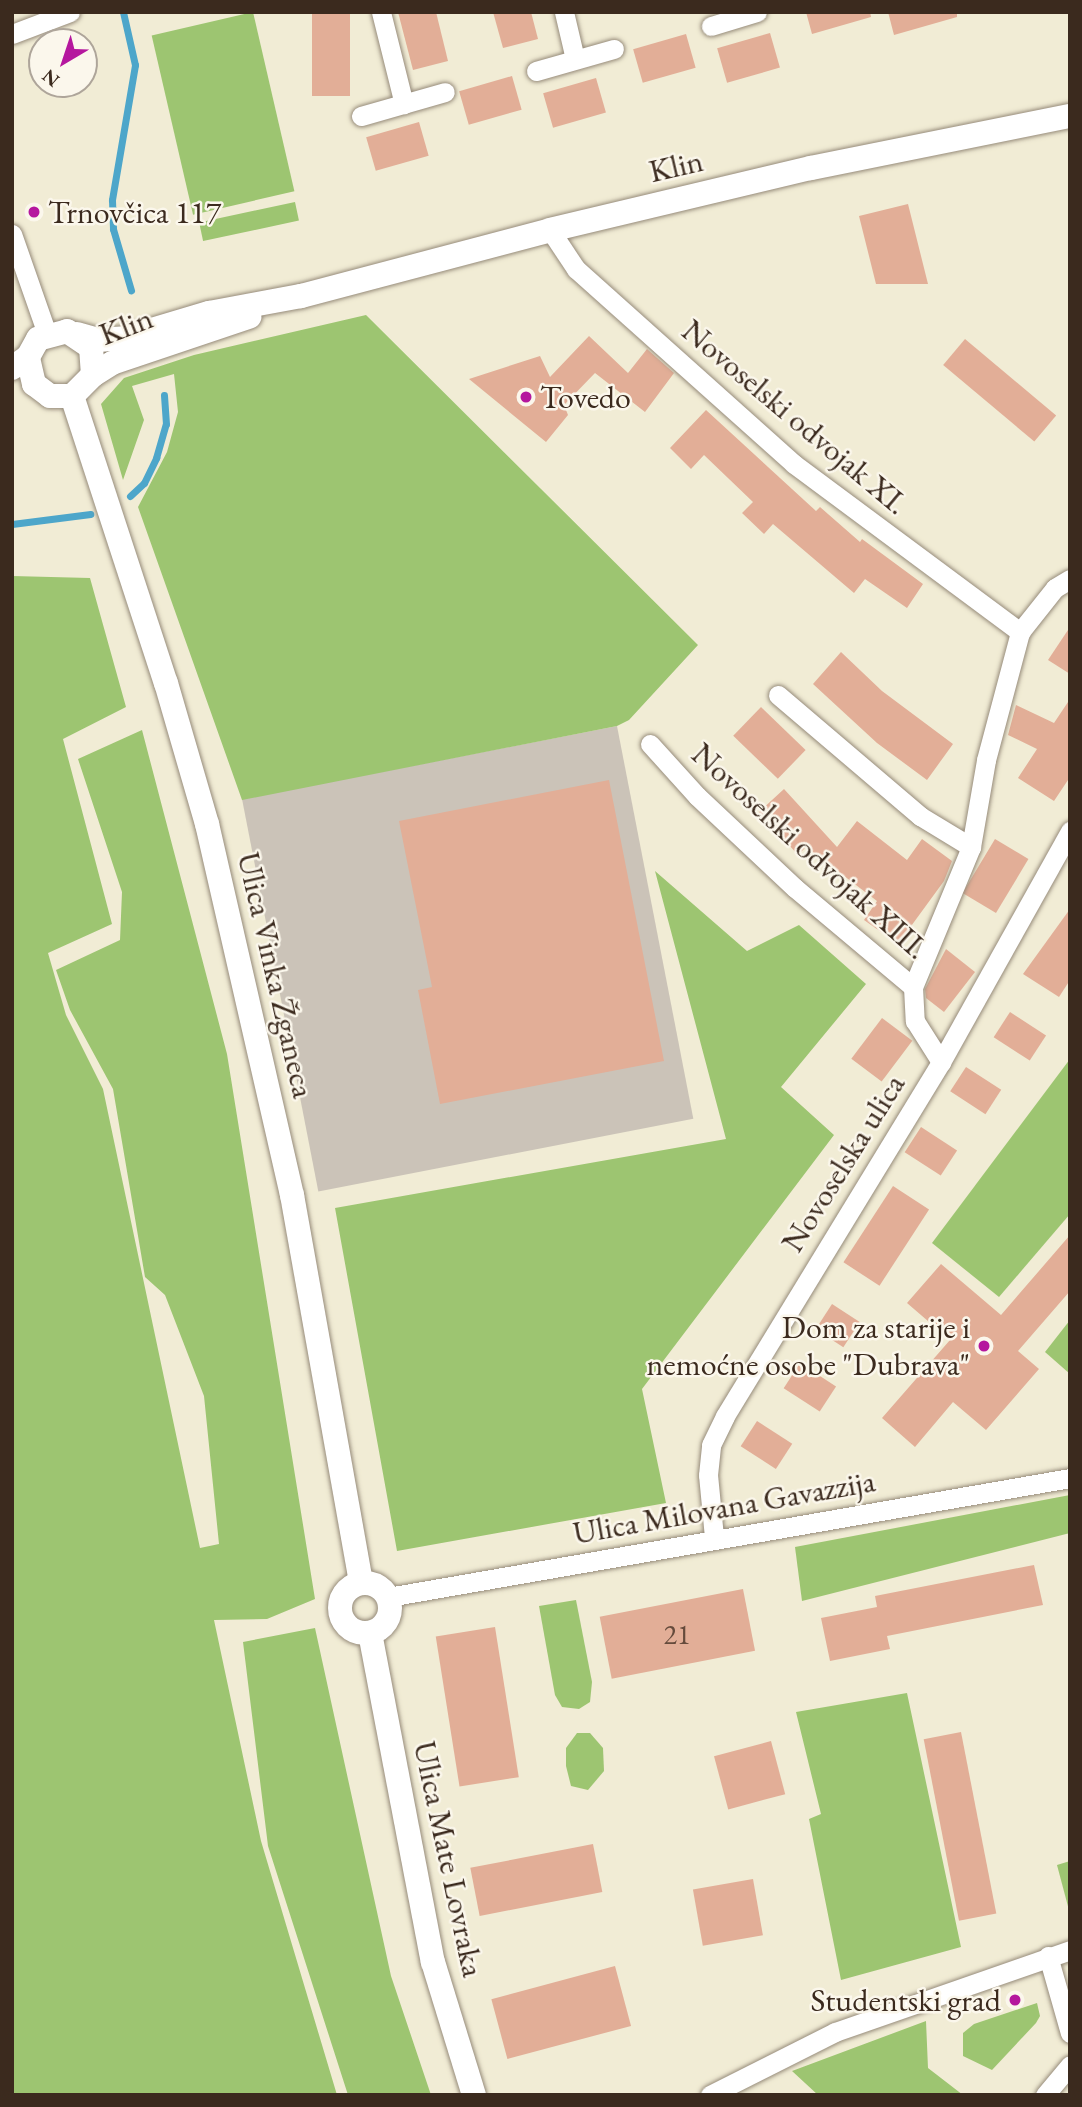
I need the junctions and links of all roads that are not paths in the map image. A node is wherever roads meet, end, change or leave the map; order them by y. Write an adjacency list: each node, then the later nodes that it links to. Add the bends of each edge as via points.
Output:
1 (69, 12): 6 (street)
2 (381, 12): 11 (street)
3 (564, 12): 8 (street)
4 (751, 13): 5 (street)
5 (711, 26)
6 (12, 34)
7 (614, 49): 8 (street)
8 (575, 59): 9 (street)
9 (536, 71)
10 (445, 92): 11 (street)
11 (404, 104): 12 (street)
12 (361, 116)
13 (1070, 116): 14 (street, Klin, via 811,168)
14 (550, 230): 16 (street, Klin); 25 (street, Novoselski odvojak XI., via 576,269 794,464)
15 (12, 234): 17 (street)
16 (301, 296): 18 (street, Klin, via 209,313 116,340); 20 (street, Klin, via 112,363)
17 (47, 334): 18 (street); 19 (street)
18 (77, 334): 20 (street, via 91,347)
19 (20, 362): 22 (street)
20 (93, 375): 23 (street)
21 (12, 390): 22 (street)
22 (40, 391): 23 (street, via 61,398)
23 (72, 396): 34 (street, Ulica Vinka Žganeca, via 207,824 307,1270)
24 (1070, 579): 25 (street, via 1048,597)
25 (1020, 632): 29 (street, Novoselski odvojak XIII., via 986,760)
26 (778, 695): 29 (street, via 920,816)
27 (650, 744): 30 (street, Novoselski odvojak XIII., via 697,796 795,888)
28 (1070, 831): 31 (street, Novoselska ulica)
29 (971, 847): 30 (street, Novoselski odvojak XIII.)
30 (913, 987): 31 (street, via 915,1021)
31 (941, 1062): 33 (street, Novoselska ulica, via 842,1217 711,1445 708,1475)
32 (1070, 1478): 33 (street, Ulica Milovana Gavazzija)
33 (714, 1537): 35 (street, Ulica Milovana Gavazzija)
34 (361, 1582): 35 (street, via 374,1584); 36 (street, via 347,1589 339,1609 349,1628)
35 (388, 1597): 36 (street, via 387,1619)
36 (370, 1633): 41 (street, Ulica Mate Lovraka, via 433,1962)
37 (1070, 1950): 38 (street)
38 (1048, 1956): 39 (street); 42 (street, via 835,2032)
39 (1070, 2033)
40 (1070, 2065): 43 (street)
41 (474, 2095)
42 (710, 2095)
43 (1045, 2095)

